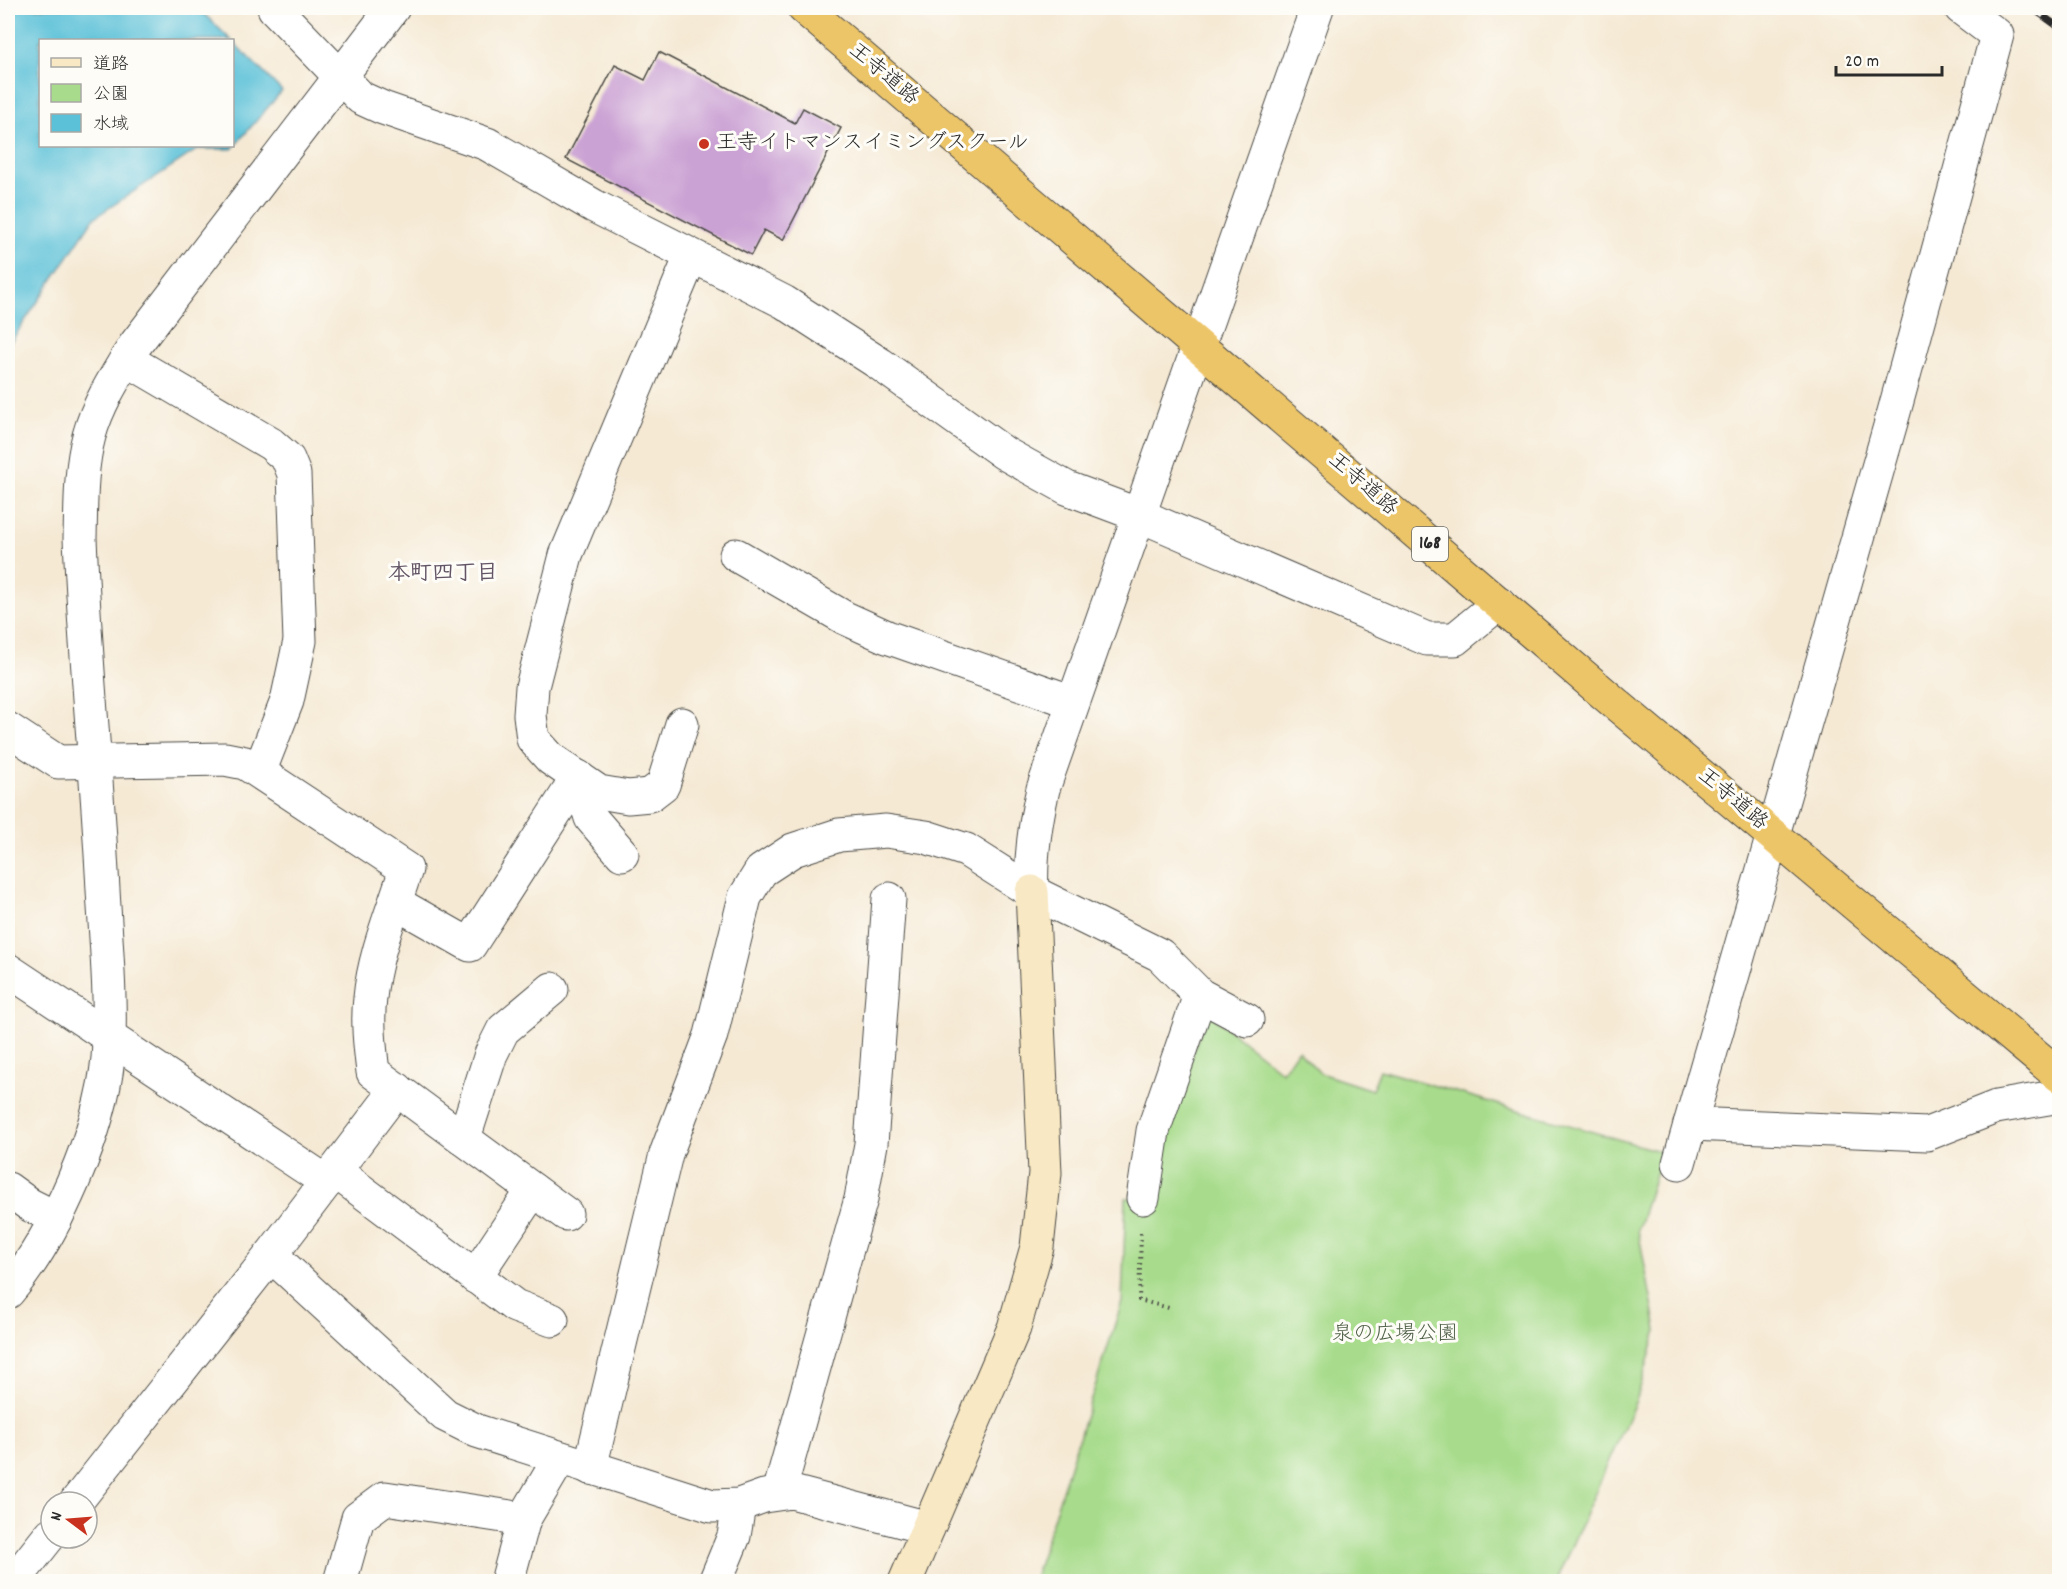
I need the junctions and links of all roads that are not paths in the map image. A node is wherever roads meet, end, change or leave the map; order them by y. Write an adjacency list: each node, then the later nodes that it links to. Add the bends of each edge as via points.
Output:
1 (274, 8): 6 (street)
2 (393, 8): 6 (street)
3 (804, 8): 8 (highway, 王寺道路 / 168)
4 (1317, 8): 8 (street)
5 (1961, 8): 19 (street, via 1997,35 1894,412)
6 (339, 78): 7 (street, via 361,98 487,144); 9 (street)
7 (691, 256): 10 (street, via 784,302 880,364 1004,453 1067,488); 18 (street, via 566,555 532,687 533,739 551,759)
8 (1199, 345): 10 (street); 12 (highway, 王寺道路 / 168)
9 (126, 359): 16 (street, via 105,395 89,437 82,483 83,604); 17 (street, via 271,444 288,459 294,474 300,641 287,700)
10 (1139, 515): 12 (street, via 1427,639 1455,639); 13 (street)
11 (736, 555): 13 (street, via 844,618 887,638)
12 (1499, 603): 19 (highway, 王寺道路 / 168)
13 (1073, 702): 21 (street, via 1034,827)
14 (682, 724): 18 (street, via 663,785 650,795 628,797 599,792)
15 (8, 729): 16 (street, via 58,762)
16 (96, 760): 17 (street, via 225,759); 28 (street, via 108,972)
17 (260, 770): 23 (street, via 406,869)
18 (578, 777): 20 (street, via 591,819); 23 (street, via 470,945)
19 (1772, 833): 29 (highway, 王寺道路 / 168); 32 (street)
20 (622, 854)
21 (1032, 892): 26 (street, via 1160,955); 46 (street, via 966,850 926,837 886,831 839,835 793,850 761,871 745,897 711,1035 666,1154); 51 (street, via 1045,1173 1037,1246 1014,1328)
22 (889, 899): 48 (street, via 871,1144 861,1199)
23 (396, 903): 30 (street, via 375,968 369,1041 373,1071)
24 (8, 970): 28 (street)
25 (552, 989): 33 (street, via 503,1030 491,1054)
26 (1200, 995): 27 (street); 38 (street, via 1153,1131)
27 (1247, 1020)
28 (107, 1034): 35 (street); 40 (street, via 108,1058 88,1140)
29 (2060, 1076)
30 (397, 1089): 33 (street); 35 (street)
31 (2060, 1096): 32 (street, via 1996,1107 1927,1134)
32 (1690, 1124): 34 (street)
33 (464, 1138): 37 (street)
34 (1679, 1163)
35 (331, 1177): 41 (street); 42 (street)
36 (8, 1189): 40 (street)
37 (533, 1190): 39 (street); 42 (street)
38 (1143, 1198)
39 (566, 1214)
40 (56, 1218): 43 (street, via 41,1247)
41 (271, 1255): 45 (street, via 446,1415 477,1431); 47 (street)
42 (475, 1277): 44 (street, via 515,1306)
43 (8, 1292)
44 (552, 1320)
45 (560, 1458): 46 (street); 50 (street)
46 (590, 1468): 49 (street, via 712,1506)
47 (85, 1490)
48 (779, 1493): 49 (street); 51 (street, via 792,1492)
49 (739, 1505): 56 (street, via 734,1536)
50 (524, 1519): 54 (street, via 385,1498 358,1518); 55 (street)
51 (928, 1528): 57 (street)
52 (39, 1549): 53 (street)
53 (13, 1581)
54 (340, 1581)
55 (507, 1581)
56 (716, 1581)
57 (905, 1581)

